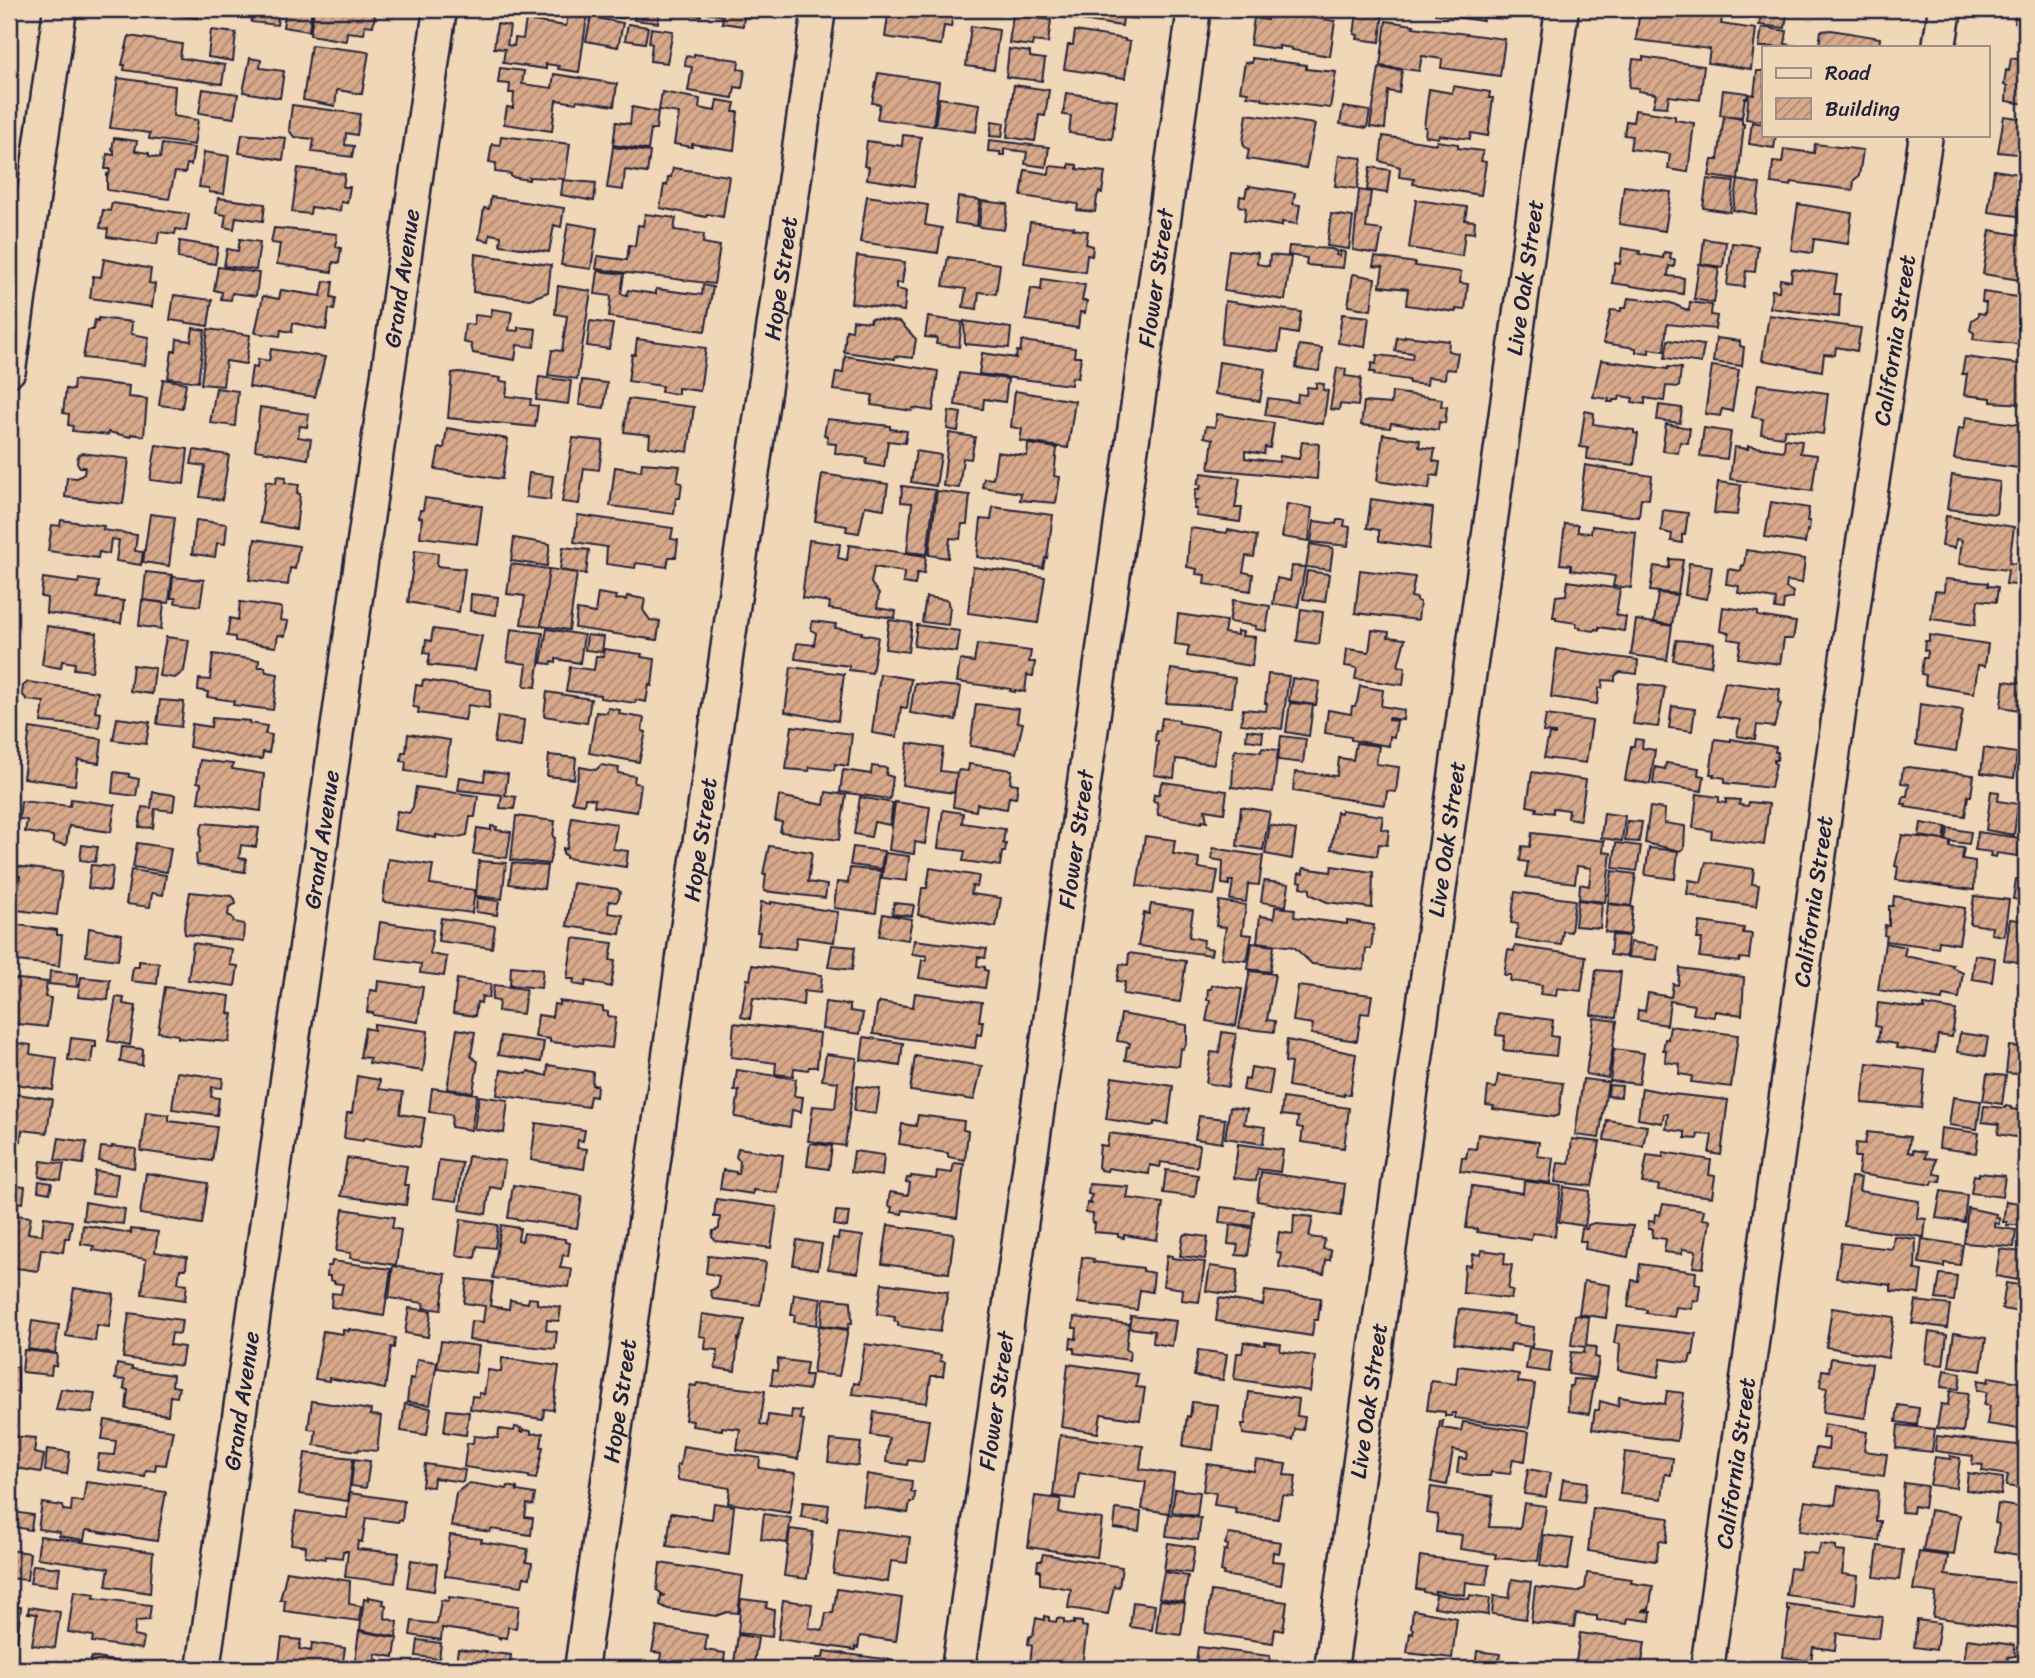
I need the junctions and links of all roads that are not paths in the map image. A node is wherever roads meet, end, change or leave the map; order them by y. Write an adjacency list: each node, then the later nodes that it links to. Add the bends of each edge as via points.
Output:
1 (60, 9): 9 (street)
2 (440, 9): 10 (street, Grand Avenue)
3 (819, 9): 11 (street, Hope Street)
4 (1194, 9): 12 (street, Flower Street)
5 (1562, 9): 13 (street, Live Oak Street)
6 (1945, 9): 7 (street)
7 (1939, 46)
8 (1926, 136): 14 (street, California Street, via 1858,575)
9 (9, 370)
10 (203, 1669)
11 (581, 1669)
12 (958, 1669)
13 (1331, 1669)
14 (1707, 1669)

